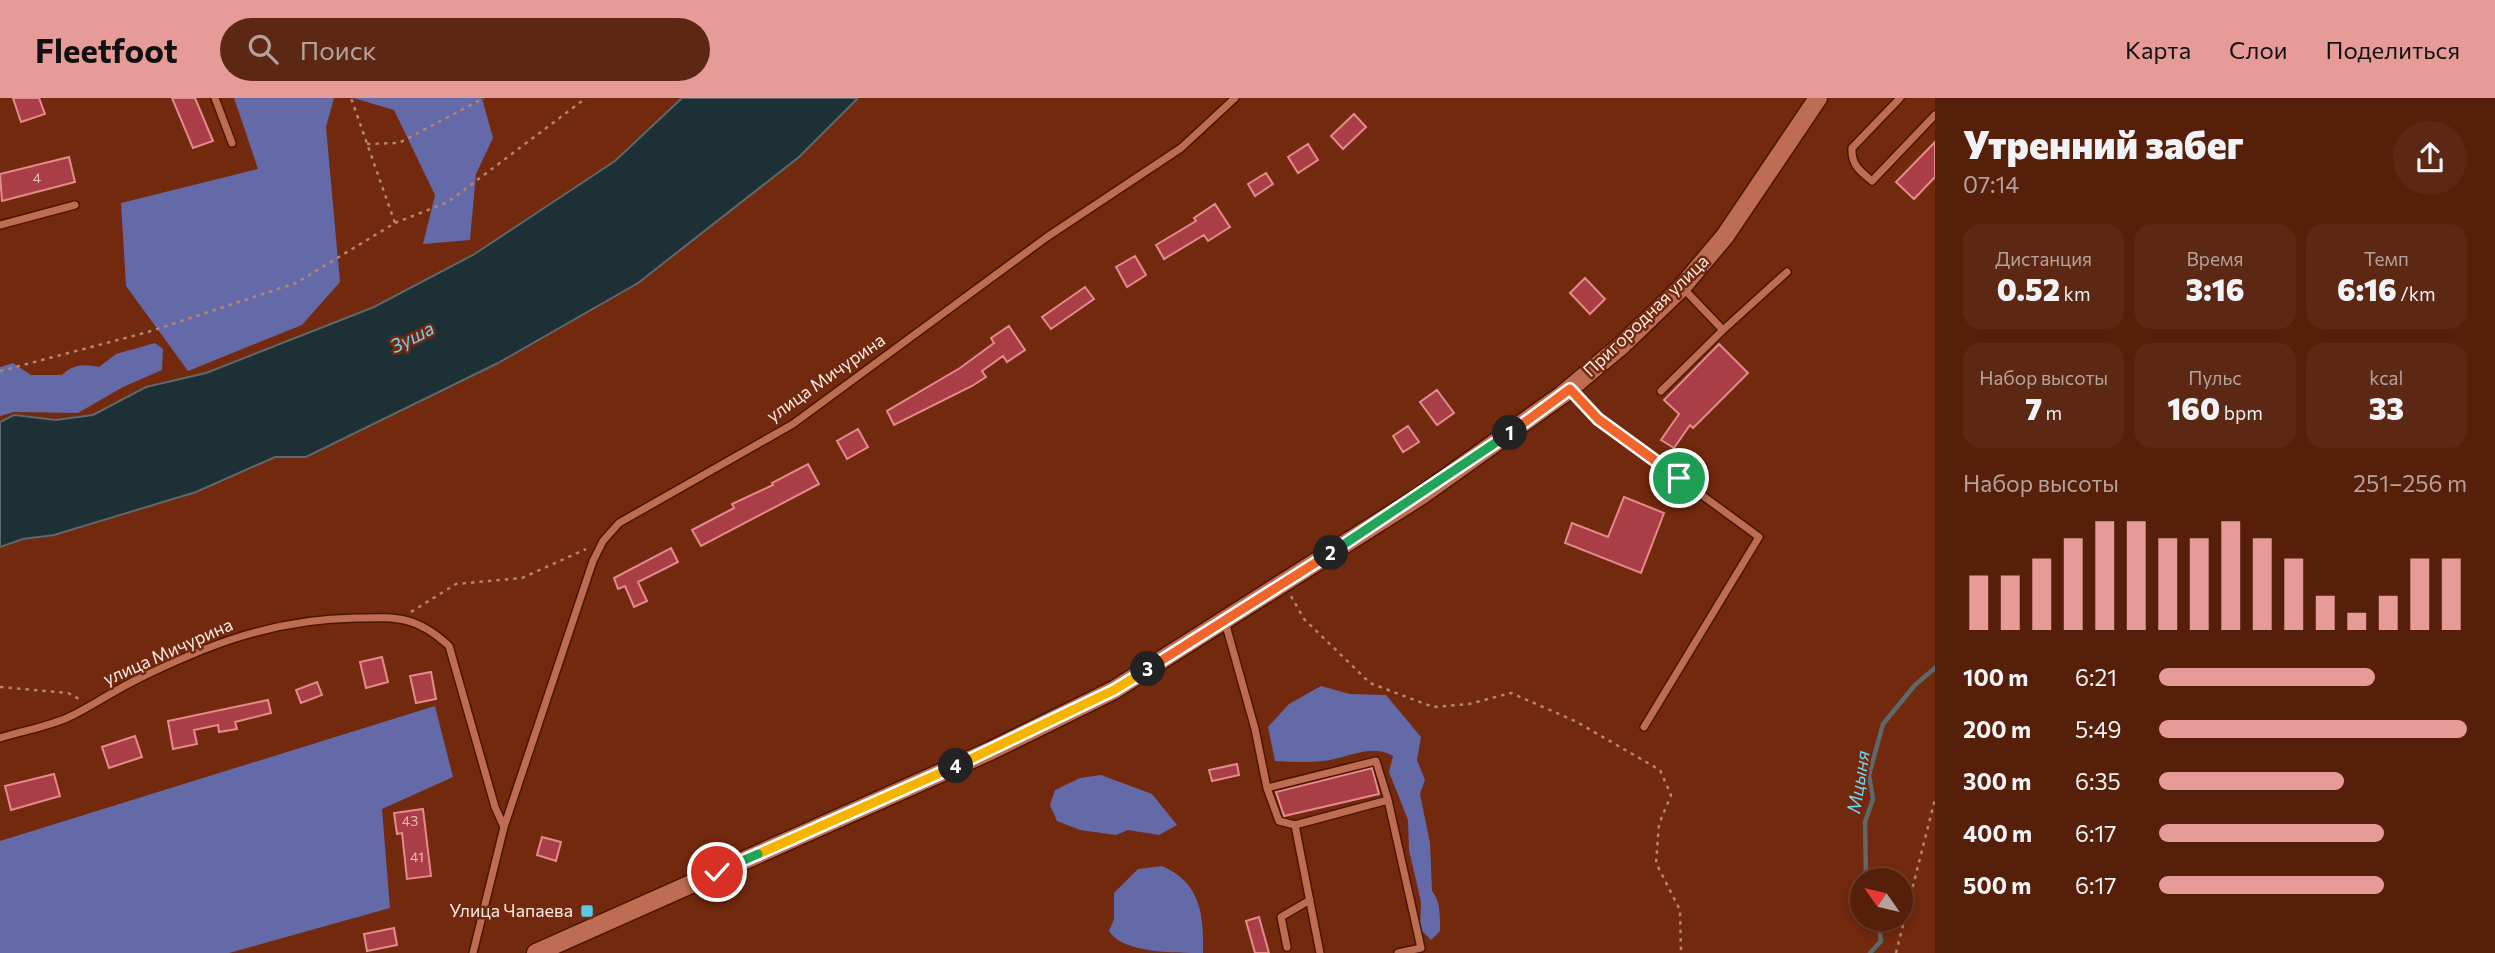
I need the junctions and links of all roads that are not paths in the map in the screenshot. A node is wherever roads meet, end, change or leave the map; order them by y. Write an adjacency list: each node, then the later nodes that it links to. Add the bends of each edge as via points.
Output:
1 (215, 98): 6 (lane)
2 (1235, 98): 20 (lane, улица Мичурина, via 1181,148 1047,237 793,424 619,523 593,561)
3 (1818, 98): 10 (street, Пригородная улица, via 1725,236)
4 (1900, 98): 5 (lane, via 1852,148 1851,159 1872,181)
5 (1935, 115)
6 (232, 143)
7 (75, 205): 8 (lane)
8 (0, 225)
9 (1787, 272): 11 (lane)
10 (1682, 287): 11 (lane); 12 (street, Пригородная улица)
11 (1723, 330): 13 (lane)
12 (1570, 389): 14 (street, Пригородная улица, via 1422,495); 15 (lane, via 1598,419 1759,537)
13 (1661, 391)
14 (1225, 621): 17 (lane); 24 (street, Пригородная улица, via 1114,690 990,751)
15 (1644, 727)
16 (0, 738): 20 (lane, улица Мичурина, via 67,718 131,682 274,625 402,617 430,628 449,646)
17 (1267, 788): 18 (lane, via 1376,761); 19 (lane, via 1279,821)
18 (1388, 800): 19 (lane); 26 (lane, via 1421,948)
19 (1295, 825): 21 (lane)
20 (505, 828): 23 (lane, улица Мичурина)
21 (1310, 900): 22 (lane, via 1280,917); 25 (lane)
22 (1287, 947)
23 (473, 953)
24 (537, 953)
25 (1320, 953)
26 (1398, 953)

